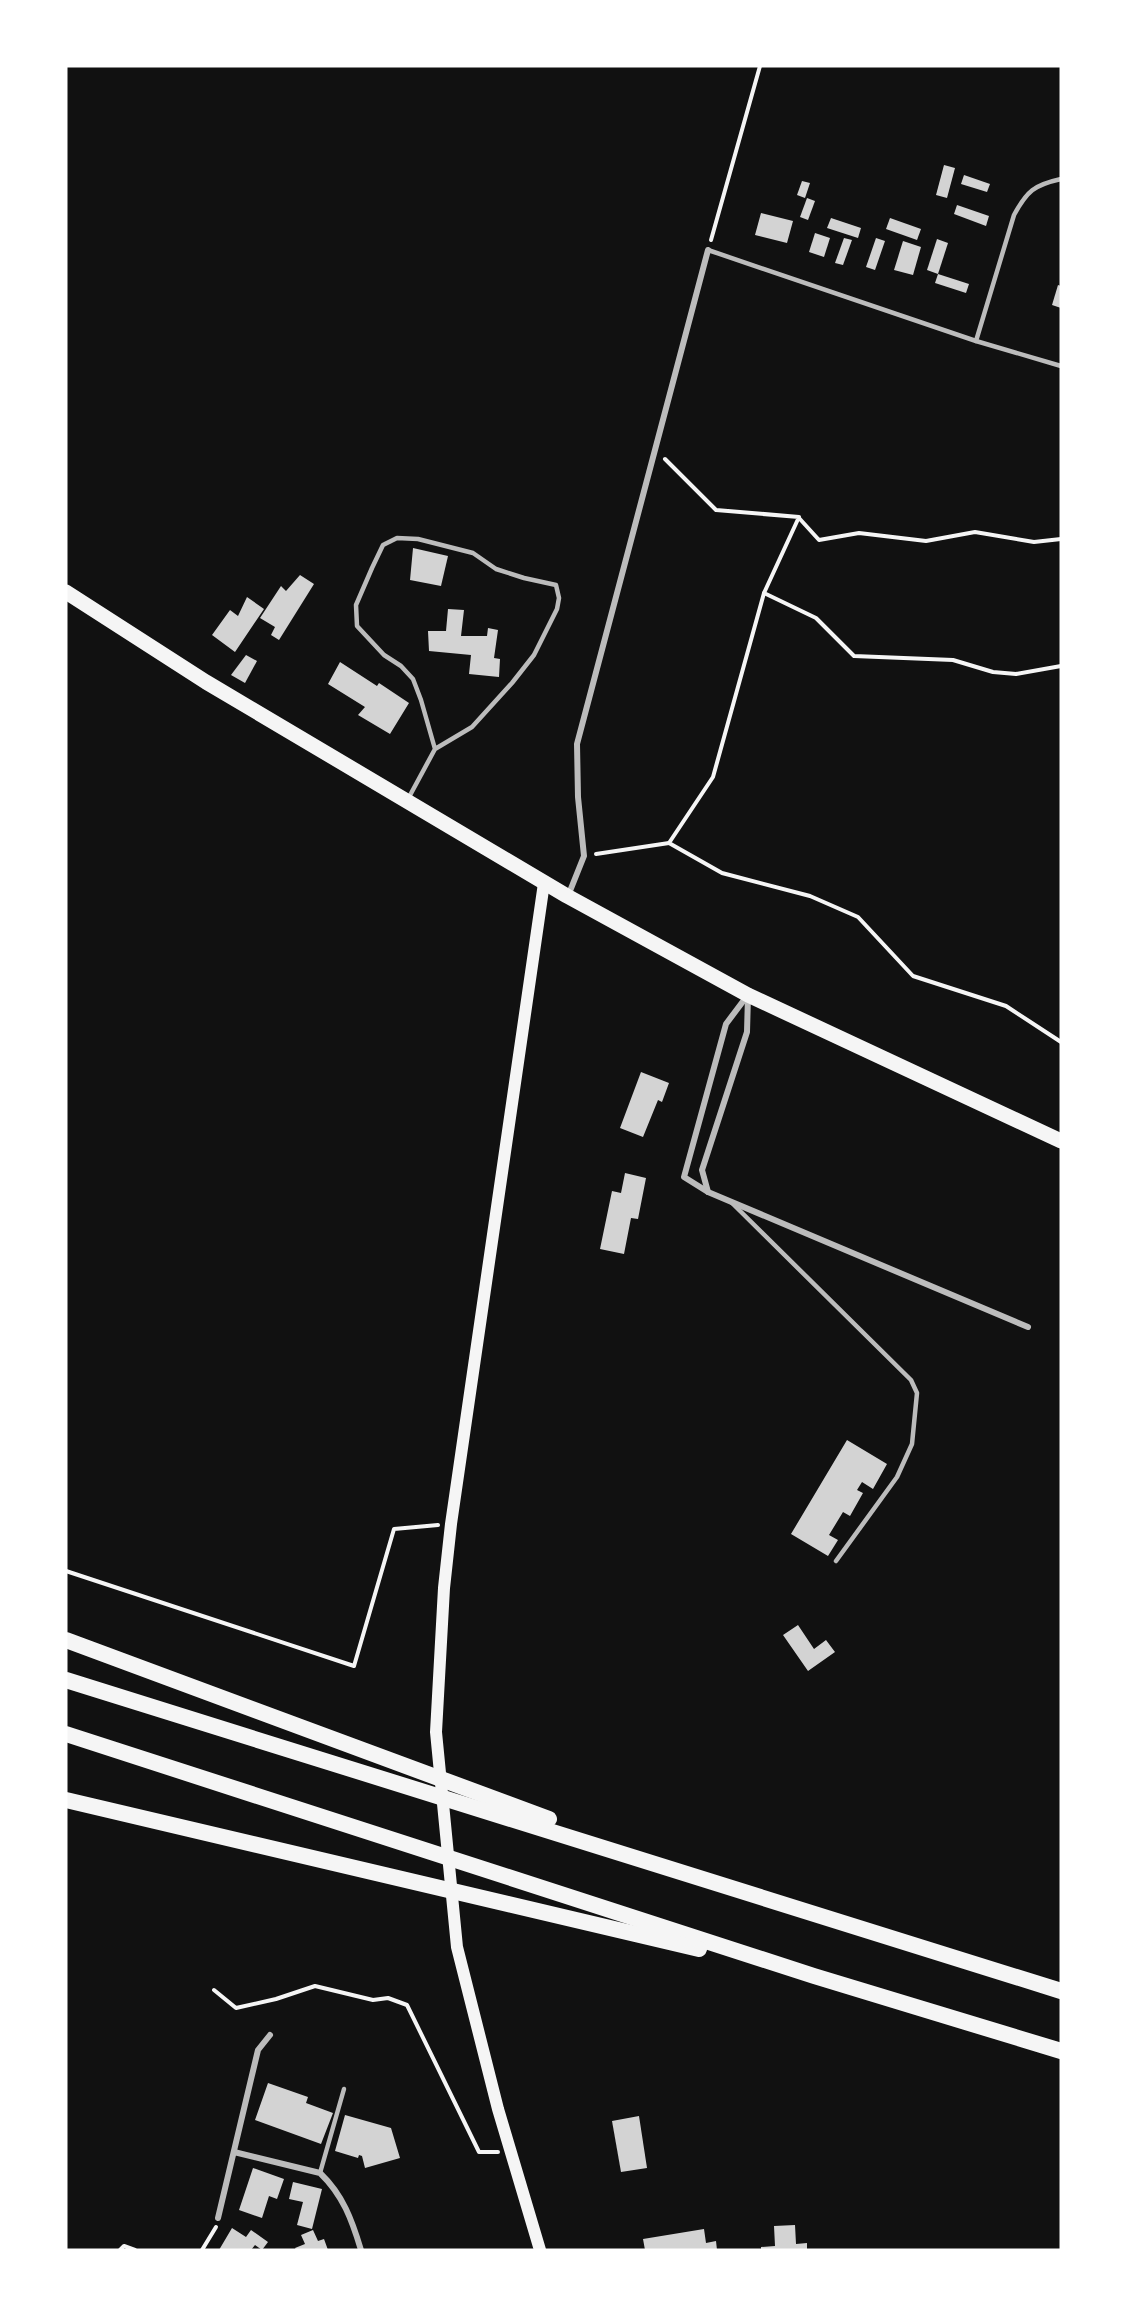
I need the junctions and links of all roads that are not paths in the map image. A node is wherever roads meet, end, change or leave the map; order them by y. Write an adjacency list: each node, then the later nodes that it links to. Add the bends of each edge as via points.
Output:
1 (1061, 179): 3 (lane, via 1041,183 1018,207)
2 (708, 250): 3 (lane); 9 (street, via 577,744 584,856)
3 (976, 341): 4 (lane)
4 (1061, 366)
5 (66, 592): 7 (main road, via 206,682)
6 (435, 749): 6 (lane, via 413,679 357,626 356,605 383,545 397,538 418,539 472,553 496,569 556,585 559,598 534,655 512,684 472,727); 7 (lane)
7 (407, 801): 8 (main road)
8 (544, 883): 9 (main road); 30 (main road, via 451,1524 436,1732 457,1947)
9 (567, 896): 10 (main road)
10 (748, 995): 11 (main road); 12 (street, via 747,1032 702,1170); 12 (street, via 726,1024 684,1177)
11 (1061, 1140)
12 (708, 1192): 13 (street)
13 (730, 1201): 14 (street); 15 (lane, via 911,1380 917,1393 912,1444 897,1477)
14 (1028, 1327)
15 (836, 1561)
16 (66, 1640): 20 (highway)
17 (66, 1680): 20 (highway)
18 (66, 1734): 21 (highway)
19 (66, 1800): 21 (highway)
20 (730, 1887): 22 (highway)
21 (814, 1976): 24 (highway)
22 (1061, 1991)
23 (270, 2035): 26 (street, via 258,2050)
24 (1061, 2051)
25 (344, 2089): 27 (lane)
26 (234, 2152): 27 (street); 28 (street)
27 (320, 2173): 29 (street, via 344,2202)
28 (218, 2218)
29 (361, 2250)
30 (540, 2250)

